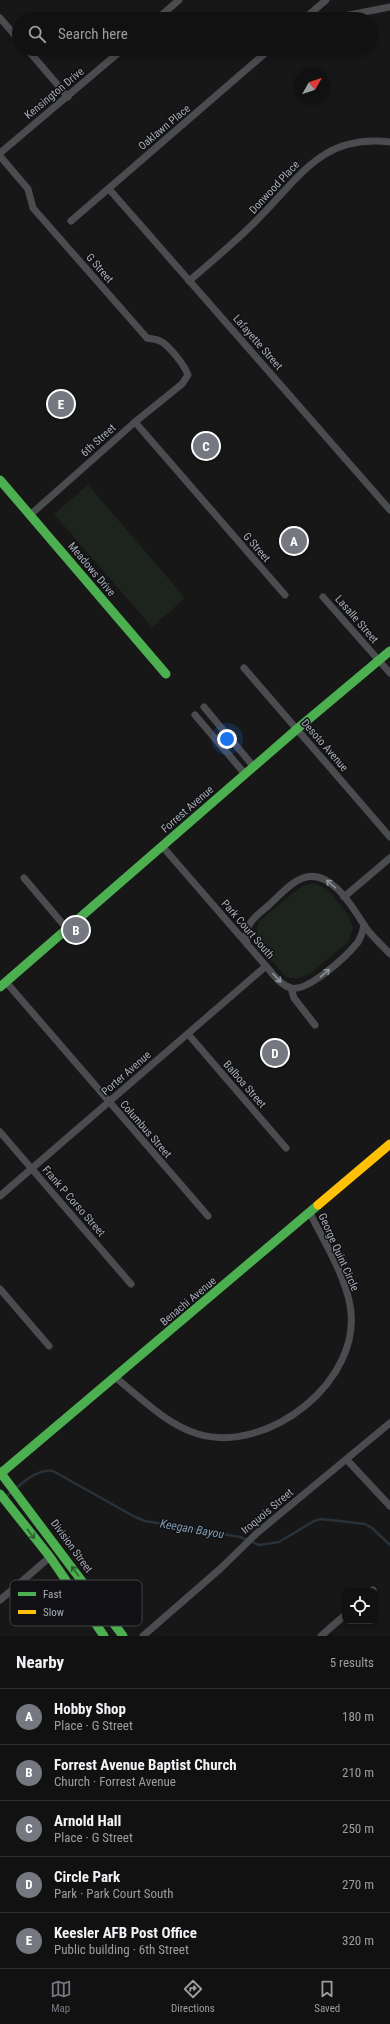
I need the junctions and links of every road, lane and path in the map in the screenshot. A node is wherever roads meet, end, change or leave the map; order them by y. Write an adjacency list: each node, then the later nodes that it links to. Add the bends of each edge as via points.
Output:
1 (179, 0): 4 (street)
2 (326, 0): 5 (street)
3 (390, 7): 6 (street)
4 (165, 12)
5 (312, 12)
6 (365, 12)
7 (0, 18): 8 (street)
8 (12, 32)
9 (33, 56): 12 (street)
10 (115, 56): 12 (street, Kensington Drive)
11 (262, 56): 15 (street, Oaklawn Place)
12 (68, 97): 14 (street, Kensington Drive)
13 (390, 142): 17 (street, Donwood Place, via 372,140 345,144 318,158 297,176 254,223)
14 (0, 154): 18 (street, G Street, via 28,189 33,208 147,338 164,344 185,368 188,376)
15 (109, 189): 16 (street, Oaklawn Place); 17 (street, Lafayette Street)
16 (71, 221)
17 (189, 281): 21 (street, Lafayette Street)
18 (182, 384): 19 (street, 6th Street)
19 (135, 422): 22 (street, 6th Street); 23 (street, G Street)
20 (0, 480): 22 (street, Meadows Drive)
21 (390, 510)
22 (30, 515): 29 (street, Meadows Drive)
23 (284, 595)
24 (323, 598): 26 (street, Lasalle Street)
25 (390, 651): 26 (street, Forrest Avenue)
26 (379, 660): 28 (street, Lasalle Street); 32 (street, Forrest Avenue)
27 (244, 668): 32 (street, Desoto Avenue)
28 (390, 673)
29 (166, 674)
30 (204, 707): 33 (street)
31 (195, 715): 34 (street)
32 (297, 729): 33 (street, Forrest Avenue); 35 (street, Desoto Avenue)
33 (254, 767): 34 (street, Forrest Avenue)
34 (245, 774): 36 (street, Forrest Avenue)
35 (390, 837)
36 (162, 846): 41 (street, Forrest Avenue); 42 (street, Park Court South)
37 (390, 858): 39 (street)
38 (24, 878): 41 (street)
39 (344, 897): 40 (street); 42 (street, one-way to 42, via 324,879 303,878 250,921 246,932)
40 (364, 925): 43 (street); 46 (street, one-way to 40, via 307,986 328,970 358,942)
41 (68, 930): 45 (street, Forrest Avenue)
42 (247, 944): 44 (street, Park Court South)
43 (390, 954)
44 (266, 966): 46 (street, Park Court South, one-way to 46, via 281,982); 48 (street, Porter Avenue)
45 (3, 985): 49 (street, Columbus Street)
46 (291, 988): 47 (street, Park Court South, via 294,998)
47 (315, 1025)
48 (188, 1034): 49 (street, Porter Avenue); 52 (street, Balboa Street)
49 (109, 1102): 53 (street, Porter Avenue); 56 (street, Columbus Street)
50 (0, 1132): 53 (street, Frank P Corso Street)
51 (390, 1144): 55 (street, Benachi Avenue)
52 (286, 1148)
53 (32, 1169): 54 (street, Porter Avenue); 57 (street, Frank P Corso Street)
54 (0, 1196)
55 (310, 1213): 60 (street, Benachi Avenue); 60 (street, George Quint Circle, via 344,1283 350,1305 351,1324 344,1358 328,1382 308,1404 280,1422 255,1433 220,1438 184,1429)
56 (208, 1216)
57 (132, 1284)
58 (0, 1289): 59 (street)
59 (49, 1346)
60 (116, 1378): 63 (street, Benachi Avenue)
61 (390, 1423): 62 (street, Iroquois Street)
62 (347, 1460): 65 (street); 77 (street, Iroquois Street, via 257,1533)
63 (0, 1473): 69 (street, Division Street, one-way to 63)
64 (0, 1494): 66 (street, one-way to 66)
65 (390, 1506)
66 (50, 1557): 67 (street); 68 (street)
67 (23, 1580)
68 (66, 1580)
69 (82, 1580)
70 (10, 1591): 71 (street)
71 (0, 1600)
72 (342, 1618): 78 (street)
73 (97, 1626): 75 (street)
74 (116, 1626): 76 (street, Division Street, one-way to 74)
75 (104, 1636)
76 (123, 1636)
77 (143, 1636)
78 (321, 1636)

